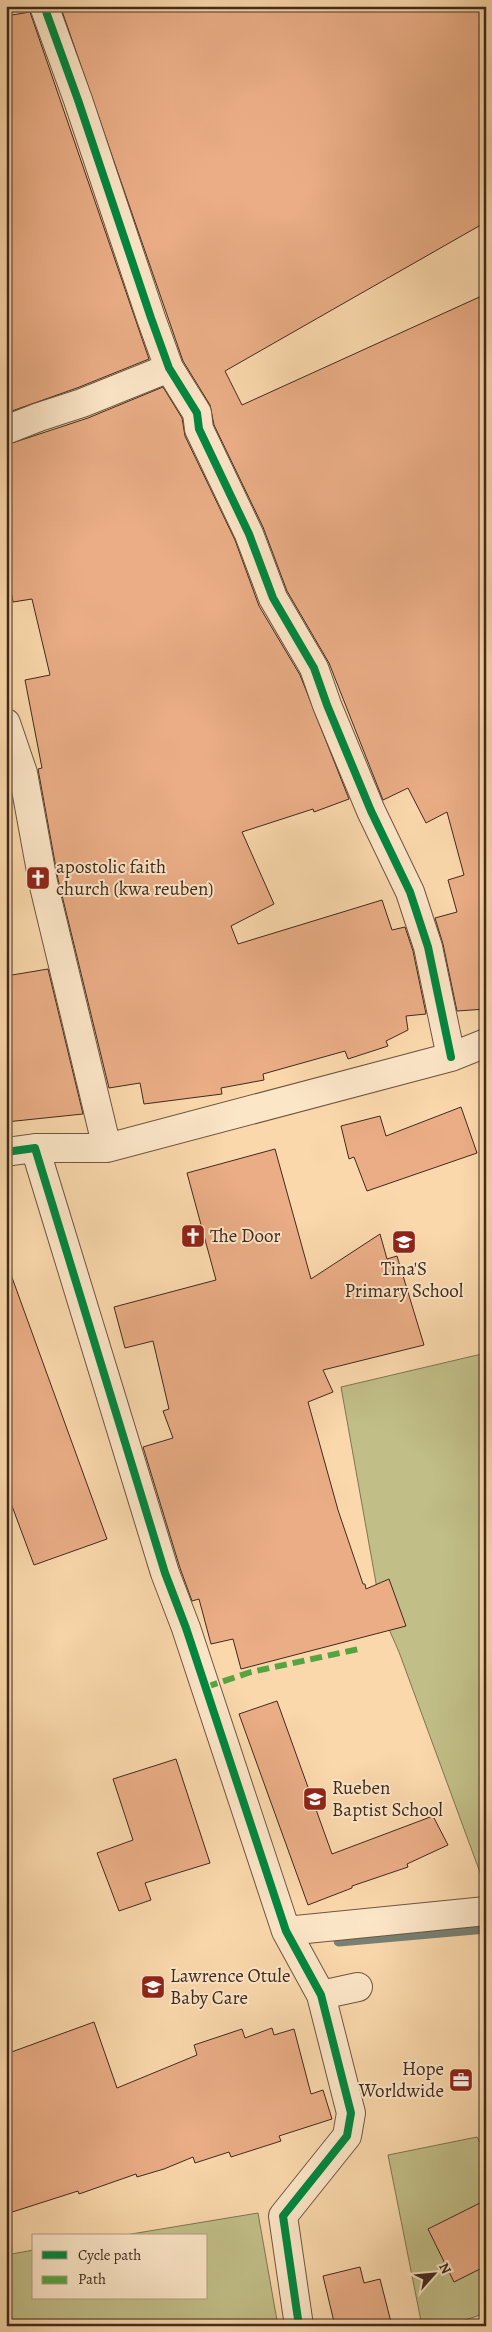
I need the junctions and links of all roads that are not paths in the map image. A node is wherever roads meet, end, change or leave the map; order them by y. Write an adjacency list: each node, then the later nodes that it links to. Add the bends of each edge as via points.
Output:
1 (44, 6): 2 (street)
2 (169, 368): 3 (street); 6 (street, via 197,413 199,429 250,534 272,598 314,668 371,811 410,892 428,947)
3 (6, 430)
4 (6, 723): 8 (street, via 23,773 44,882)
5 (486, 1043): 6 (street)
6 (451, 1056): 8 (street)
7 (35, 1148): 8 (street); 9 (street); 11 (street, via 165,1573)
8 (107, 1148)
9 (6, 1152)
10 (486, 1911): 11 (street)
11 (286, 1931): 13 (street)
12 (358, 1987): 13 (street)
13 (321, 1995): 14 (street, via 351,2113 347,2136 284,2211)
14 (299, 2326)

